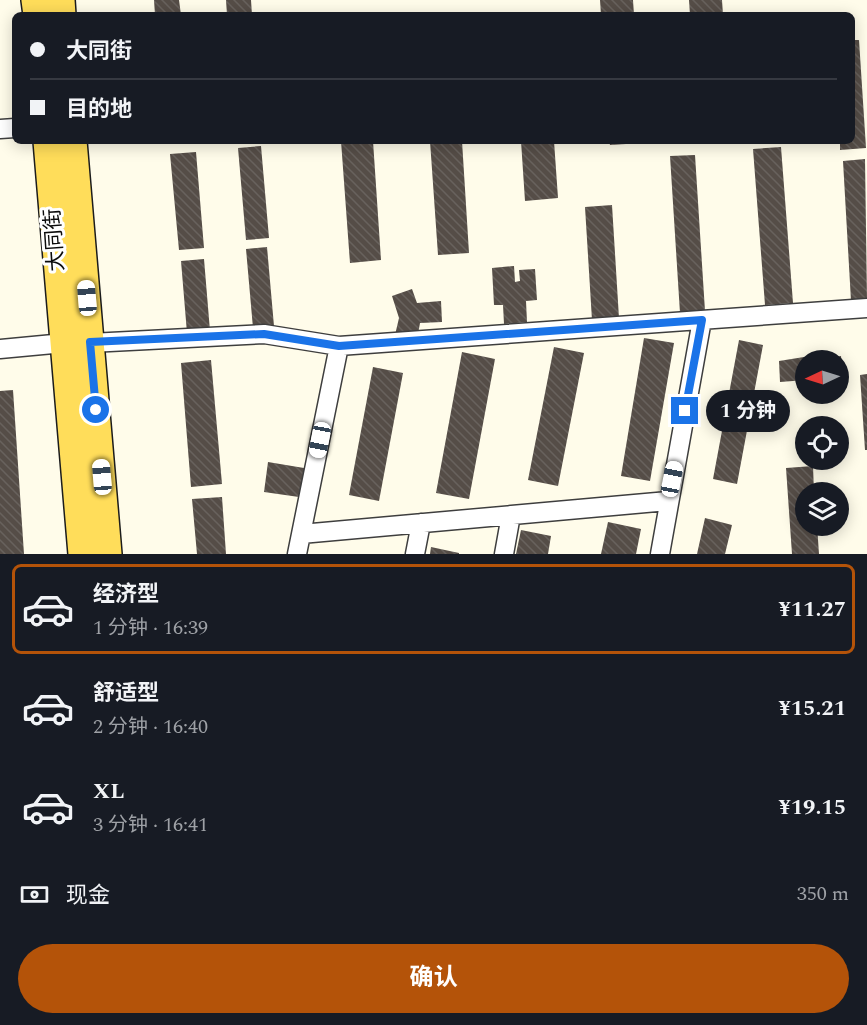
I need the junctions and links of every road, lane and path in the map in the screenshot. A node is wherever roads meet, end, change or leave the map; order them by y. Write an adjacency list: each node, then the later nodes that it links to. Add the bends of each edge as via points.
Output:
1 (47, 144): 6 (main road, 大同街)
2 (73, 144): 7 (main road, 大同街)
3 (867, 308): 4 (street)
4 (702, 320): 8 (street); 10 (street)
5 (0, 338): 6 (street)
6 (63, 338): 9 (street); 14 (main road, 大同街)
7 (90, 342): 8 (street, via 264,334); 15 (main road, 大同街)
8 (339, 346): 13 (street)
9 (0, 349)
10 (668, 501): 11 (street); 19 (street)
11 (511, 515): 12 (street); 18 (street)
12 (421, 524): 13 (street); 17 (street)
13 (302, 534): 16 (street)
14 (82, 554)
15 (108, 554)
16 (297, 554)
17 (415, 554)
18 (504, 554)
19 (660, 554)

